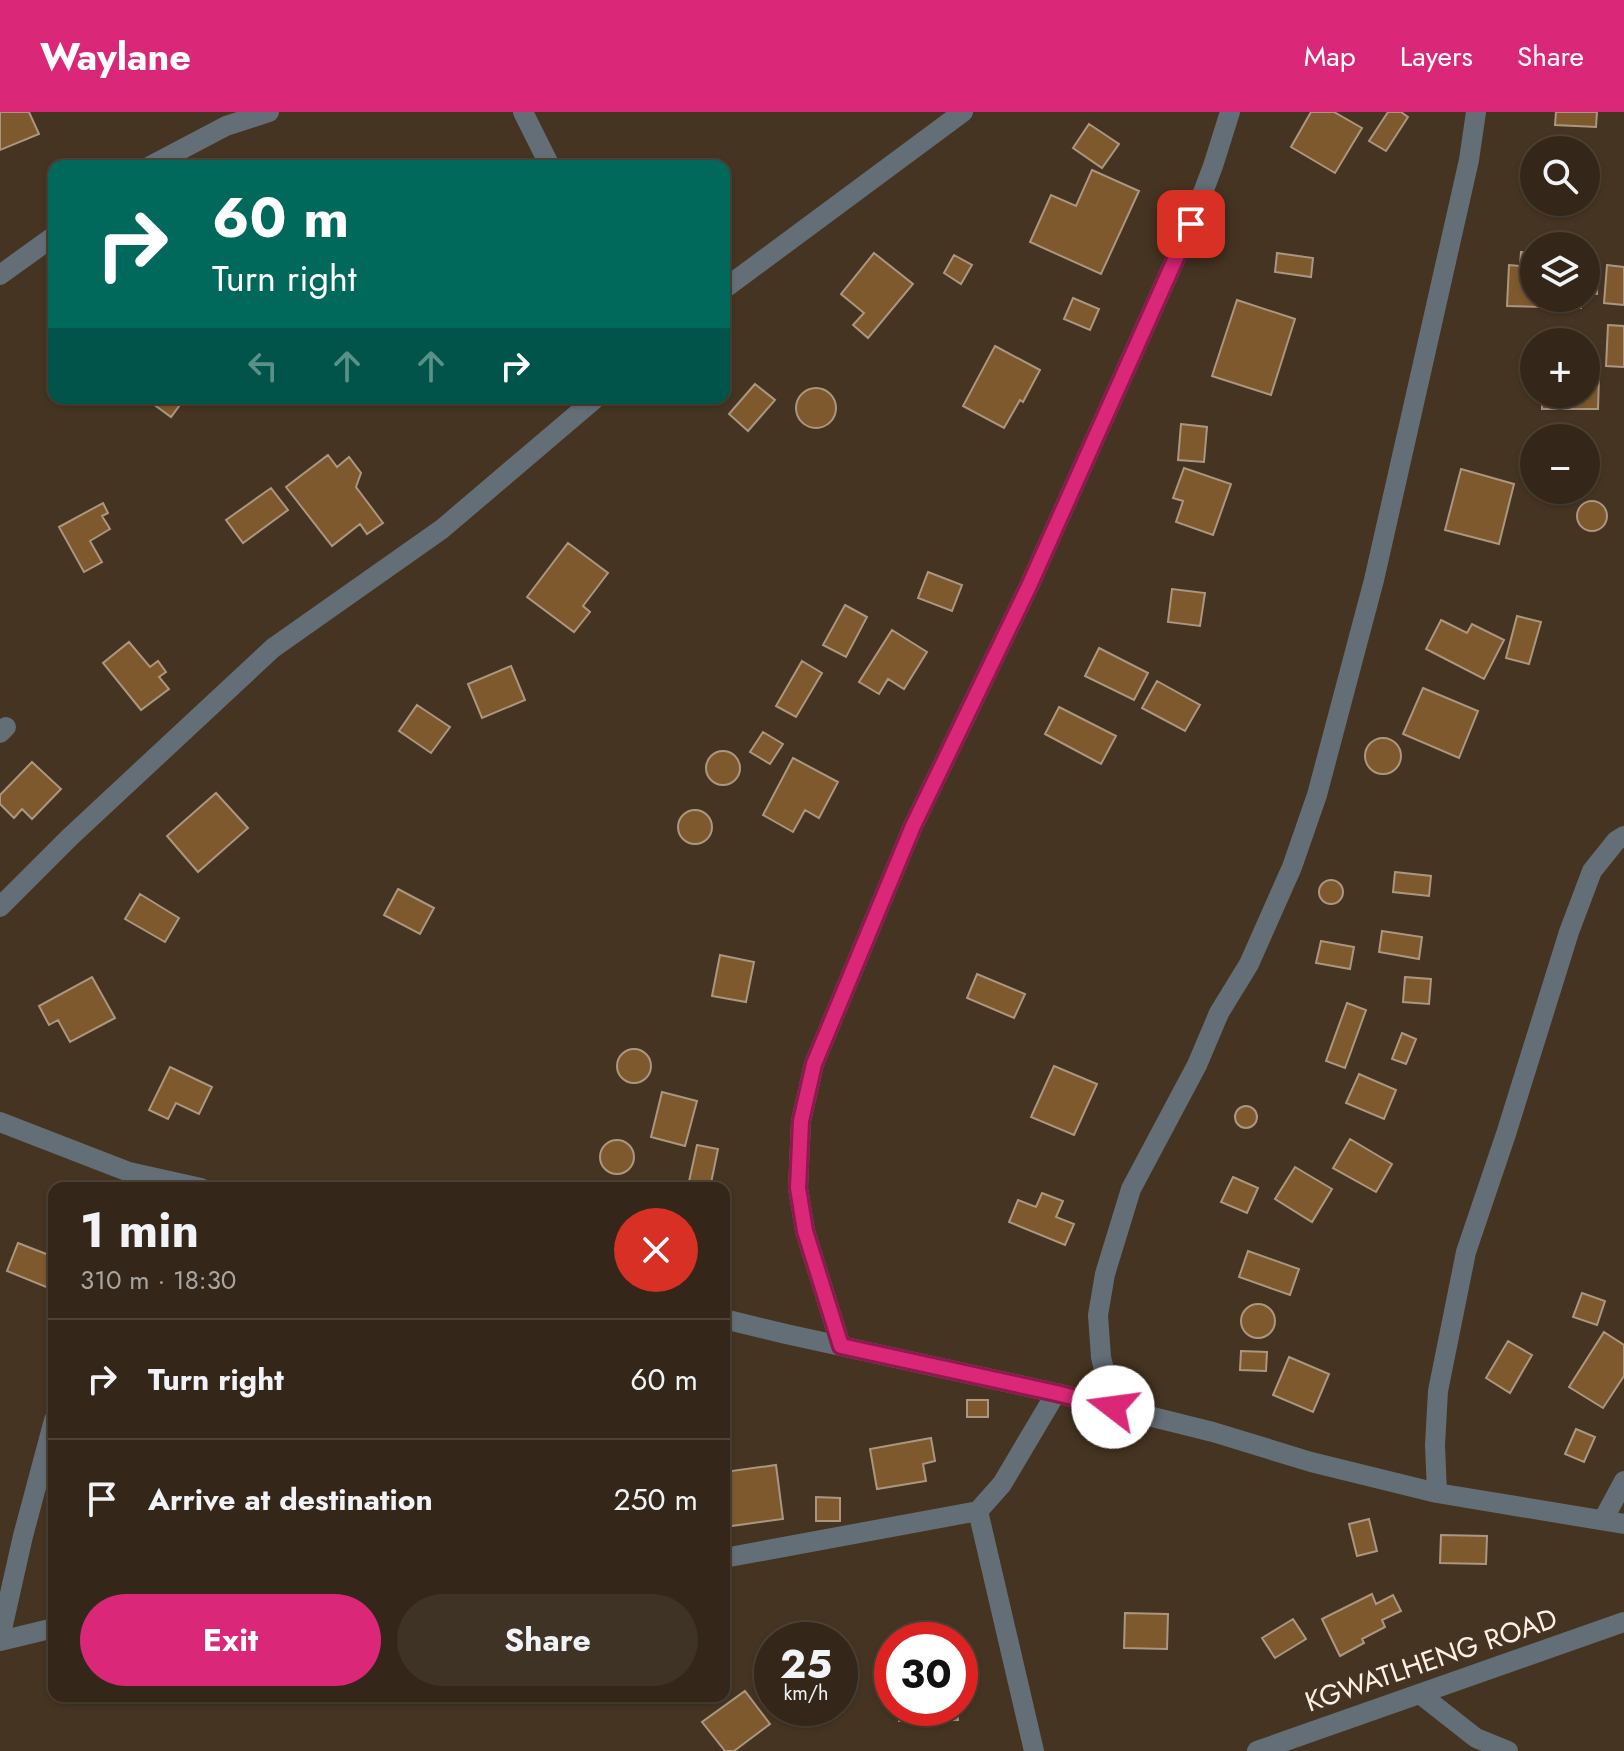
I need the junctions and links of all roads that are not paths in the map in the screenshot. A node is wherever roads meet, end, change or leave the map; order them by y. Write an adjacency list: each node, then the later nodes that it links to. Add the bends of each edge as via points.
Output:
1 (269, 112): 6 (street, via 226,126)
2 (523, 112): 7 (street)
3 (963, 112): 10 (street)
4 (1230, 112): 17 (street, via 1191,224 1029,586 913,826 814,1064 801,1121 798,1188 805,1231)
5 (1476, 112): 19 (street, via 1374,580 1317,795 1249,964 1131,1189 1105,1274 1098,1315)
6 (161, 160)
7 (547, 160)
8 (48, 240): 9 (street)
9 (0, 275)
10 (730, 285)
11 (589, 404): 13 (street, via 442,529 273,648)
12 (1624, 836): 22 (street, via 1592,871 1466,1252 1438,1391)
13 (0, 907)
14 (0, 1122): 15 (street)
15 (126, 1180)
16 (730, 1320): 17 (street)
17 (841, 1346): 18 (street)
18 (1056, 1393): 19 (street); 23 (street, via 1002,1484)
19 (1113, 1407): 22 (street)
20 (48, 1443): 29 (street)
21 (1624, 1481): 24 (street)
22 (1437, 1493): 24 (street)
23 (978, 1511): 26 (street); 31 (street)
24 (1603, 1520): 25 (street)
25 (1624, 1524)
26 (730, 1557)
27 (1624, 1622): 30 (street, KGWATLHENG ROAD)
28 (48, 1629): 29 (street)
29 (0, 1639)
30 (1420, 1694): 32 (street, KGWATLHENG ROAD); 33 (street, via 1476,1738)
31 (1034, 1751)
32 (1257, 1751)
33 (1508, 1751)

